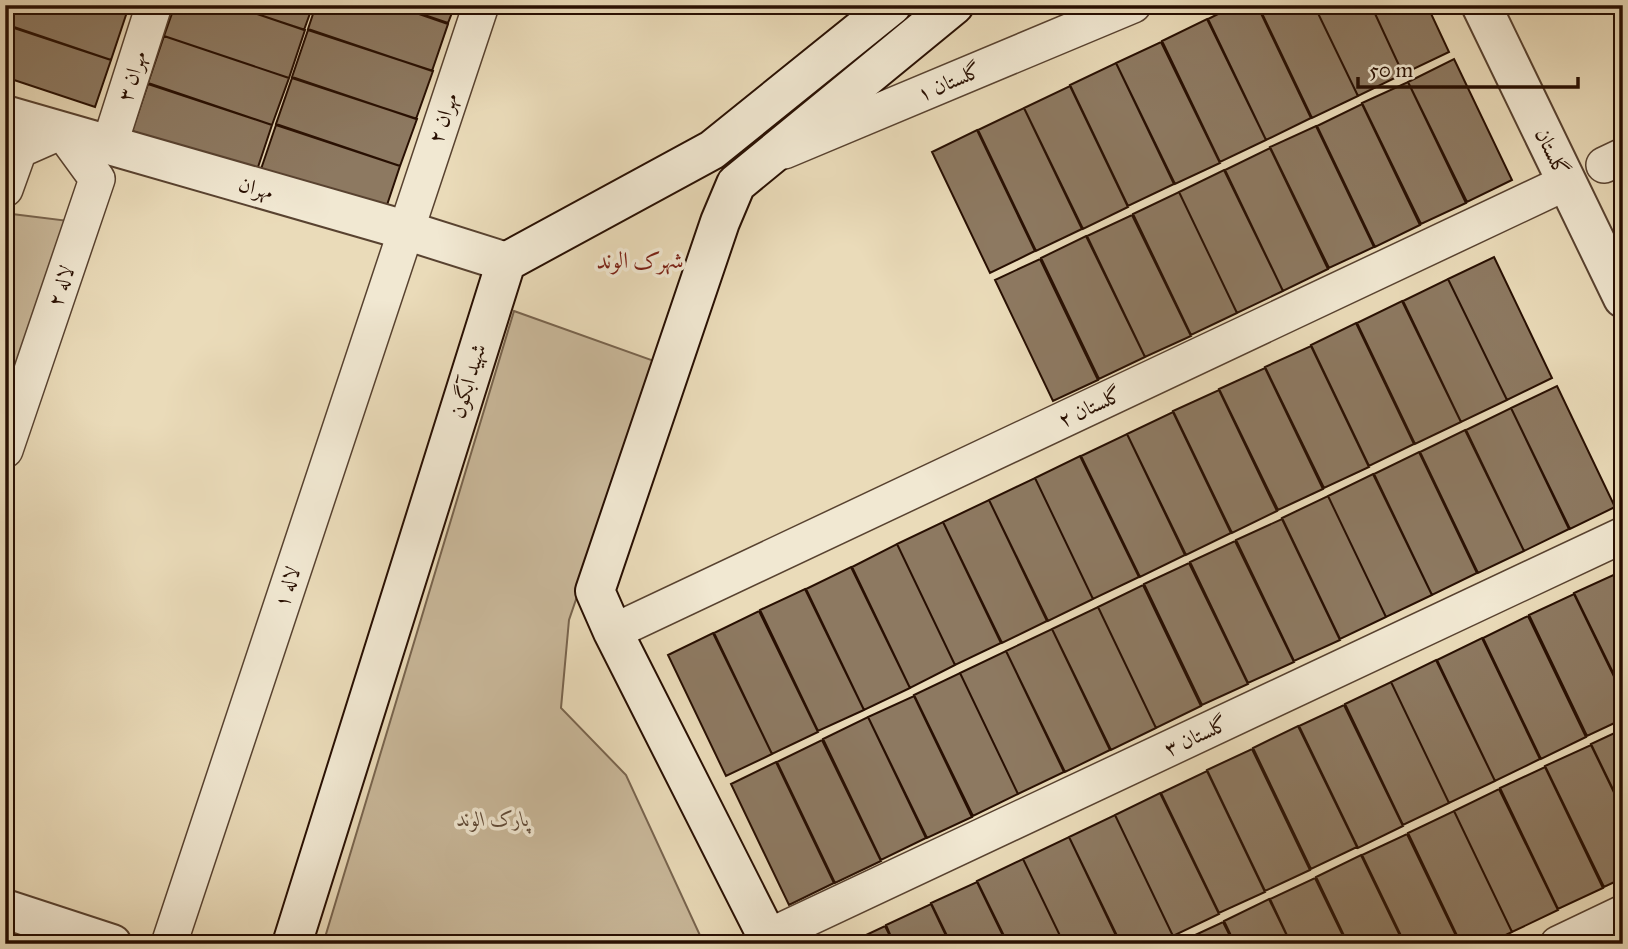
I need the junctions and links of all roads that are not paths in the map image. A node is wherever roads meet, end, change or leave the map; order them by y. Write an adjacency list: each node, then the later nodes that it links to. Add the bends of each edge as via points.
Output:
1 (154, 5): 10 (street, مهران ۳)
2 (481, 5): 16 (street, مهران ۲)
3 (892, 5): 8 (main road)
4 (954, 5): 11 (main road)
5 (1133, 5): 11 (street, گلستان ۱)
6 (1481, 5): 13 (main road, گلستان)
7 (5, 115): 9 (main road, مهران)
8 (737, 129): 11 (main road, via 742,152); 12 (main road)
9 (62, 131): 10 (main road, مهران); 14 (street, via 19,150); 19 (street, لاله ۲, via 97,178)
10 (109, 146): 16 (main road, مهران)
11 (765, 159): 15 (main road, via 736,184)
12 (684, 166): 15 (main road, via 711,167 722,175); 17 (main road)
13 (1567, 182): 18 (main road, گلستان); 21 (street, گلستان ۲)
14 (5, 189)
15 (728, 201): 21 (main road, via 595,591)
16 (405, 230): 17 (main road, مهران); 26 (street, لاله ۱)
17 (506, 262): 27 (main road, شهید آبگون)
18 (1623, 299)
19 (5, 450)
20 (1623, 535): 24 (street, گلستان ۳)
21 (613, 632): 24 (main road)
22 (5, 909): 25 (main road)
23 (1623, 913): 28 (street)
24 (770, 940)
25 (112, 944)
26 (169, 944)
27 (292, 944)
28 (1558, 944)

